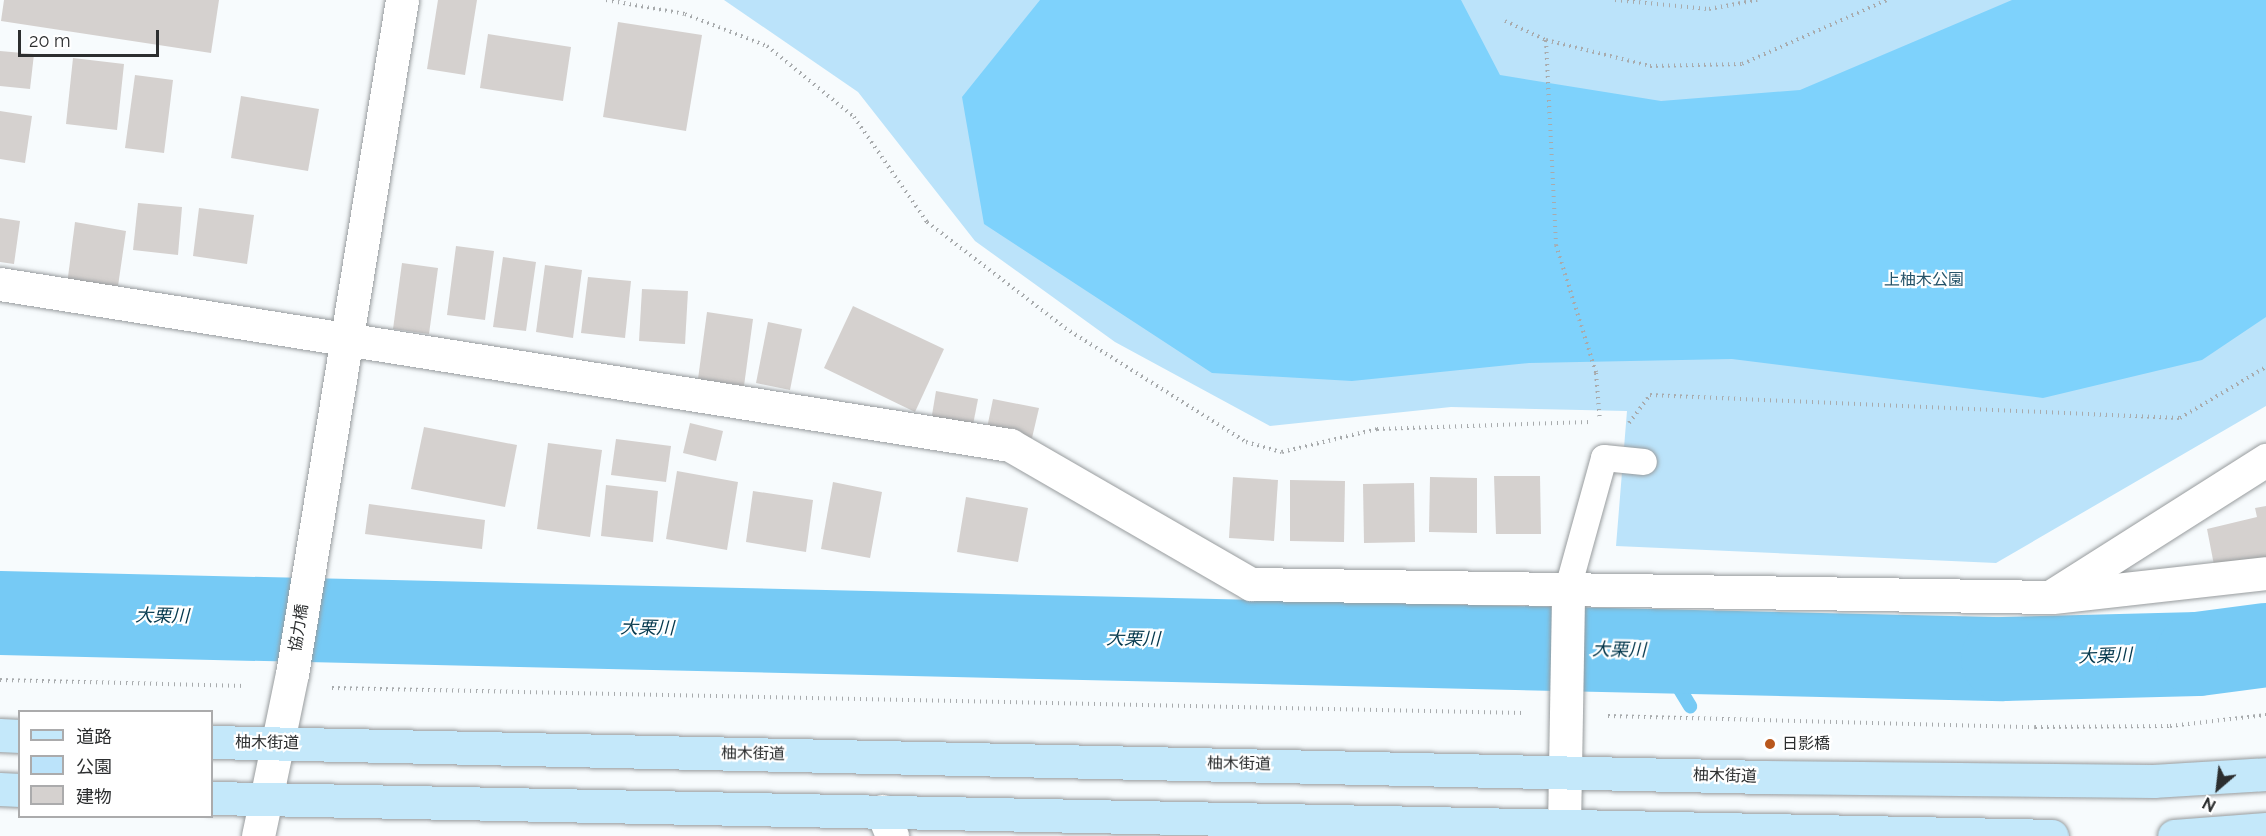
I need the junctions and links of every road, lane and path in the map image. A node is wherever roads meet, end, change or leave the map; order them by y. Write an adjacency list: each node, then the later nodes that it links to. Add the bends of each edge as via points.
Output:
1 (402, 0): 9 (street, 協力橋)
2 (606, 0): 11 (path, via 685,14 766,46 854,117 927,222 1065,328 1246,442 1282,452 1377,429)
3 (1615, 0): 4 (path, via 1709,9)
4 (1757, 0)
5 (1887, 0): 7 (path, via 1742,64 1650,66)
6 (1505, 21): 7 (path)
7 (1546, 40): 11 (path, via 1556,245 1596,374)
8 (0, 284): 9 (street)
9 (346, 340): 16 (street, via 1010,446 1251,584); 27 (street, 協力橋)
10 (2266, 367): 12 (path, via 2180,418 1650,395)
11 (1600, 422): 12 (path)
12 (1604, 458): 14 (lane); 16 (lane)
13 (2266, 460): 17 (street)
14 (1644, 462)
15 (2266, 573): 17 (street)
16 (1567, 592): 17 (street); 21 (street)
17 (2050, 597)
18 (0, 680): 19 (path)
19 (251, 686)
20 (329, 688): 21 (path)
21 (1550, 710): 28 (street)
22 (2266, 715): 23 (path, via 2170,726 2103,727)
23 (1605, 716)
24 (0, 735): 25 (main road)
25 (18, 736)
26 (213, 742): 27 (main road, 柚木街道)
27 (279, 744): 28 (main road, 柚木街道); 33 (street, 協力橋)
28 (1564, 771): 29 (main road, 柚木街道, via 2047,781); 35 (street)
29 (2266, 774)
30 (0, 789): 31 (main road)
31 (18, 790)
32 (213, 798): 33 (main road)
33 (266, 799): 34 (main road); 38 (street, 協力橋)
34 (887, 823): 35 (main road)
35 (1564, 826): 37 (main road)
36 (2266, 829): 40 (main road)
37 (1754, 832): 39 (main road)
38 (258, 836)
39 (2052, 836)
40 (2174, 836)

